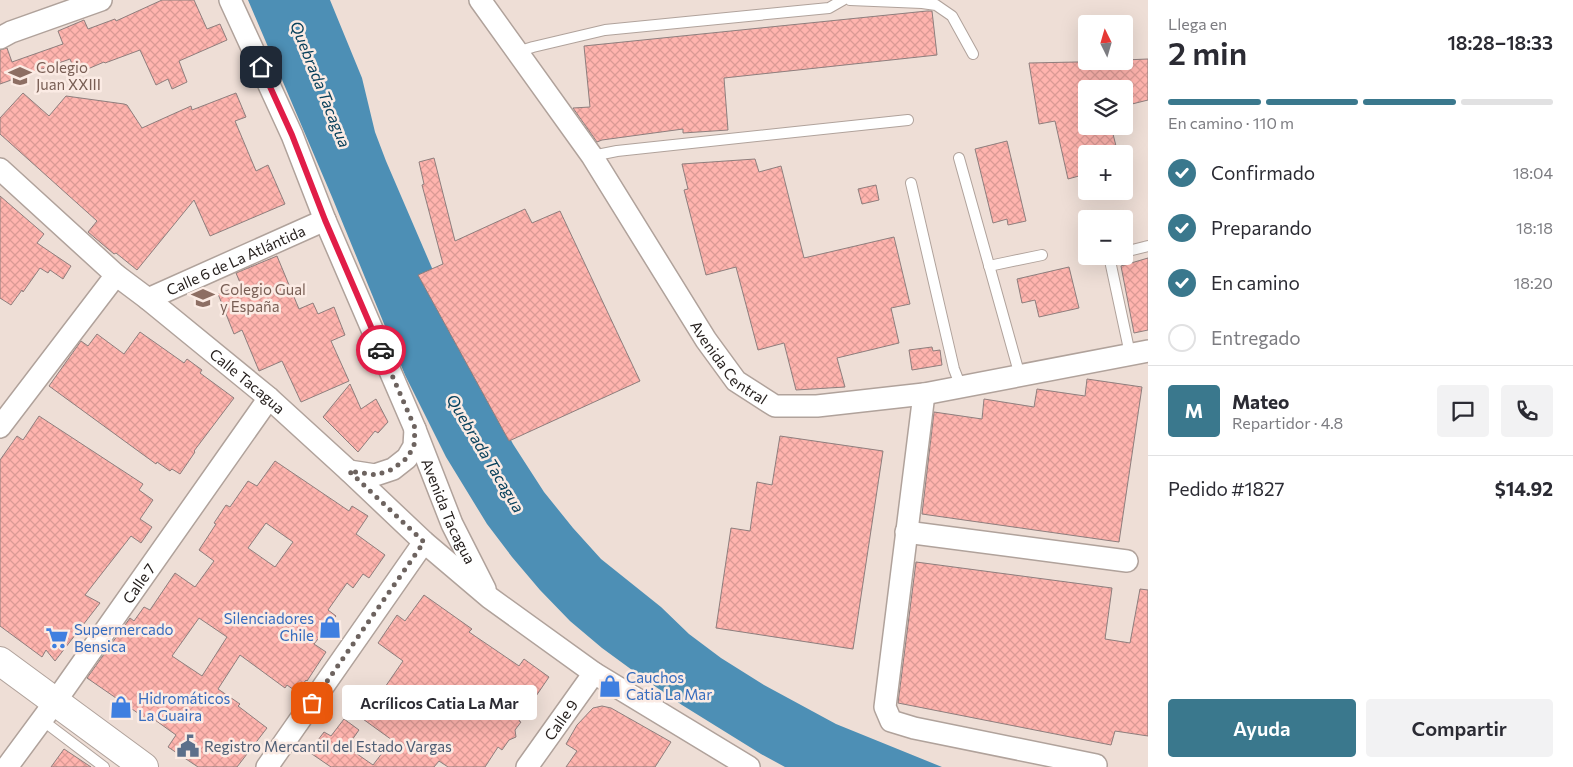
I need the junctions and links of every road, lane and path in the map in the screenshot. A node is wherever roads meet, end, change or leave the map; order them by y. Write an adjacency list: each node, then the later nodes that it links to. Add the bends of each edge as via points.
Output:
1 (101, 0): 6 (street)
2 (230, 0): 14 (street, Avenida Tacagua, via 292,135)
3 (480, 0): 7 (street, Avenida Central)
4 (843, 0): 7 (lane, via 829,8 605,30)
5 (850, 0): 8 (lane, via 936,5 952,16)
6 (0, 38)
7 (517, 52): 10 (street, Avenida Central)
8 (972, 54)
9 (908, 120): 10 (lane)
10 (592, 156): 25 (street, Avenida Central, via 706,340 736,381 775,406 817,406)
11 (959, 158): 19 (lane)
12 (0, 169): 20 (street, Calle Tacagua)
13 (910, 183): 24 (lane)
14 (325, 220): 21 (street, Calle 6 de La Atlántida); 28 (street, Avenida Tacagua)
15 (1148, 246): 16 (lane)
16 (1133, 250)
17 (1042, 255): 19 (lane)
18 (1112, 265): 22 (lane)
19 (989, 266): 23 (lane)
20 (116, 275): 21 (street, Calle Tacagua); 27 (street)
21 (148, 299): 26 (street, Calle Tacagua)
22 (1139, 352): 23 (street, Avenida Central)
23 (1020, 376): 24 (street, Avenida Central)
24 (961, 387): 25 (street, Avenida Central)
25 (924, 394): 30 (street)
26 (269, 398): 29 (street, Calle Tacagua); 36 (street, Calle 7)
27 (0, 427)
28 (415, 428): 29 (street, via 414,446 407,458 393,469 376,475); 33 (street, Avenida Tacagua, via 452,524)
29 (349, 471): 31 (street, Calle Tacagua)
30 (906, 532): 32 (street); 37 (street, via 885,707 891,721)
31 (424, 542): 33 (street, Calle Tacagua); 41 (street)
32 (1127, 561)
33 (490, 598): 35 (street, Avenida Tacagua)
34 (0, 661): 36 (street)
35 (594, 673): 42 (street, Calle 9); 43 (street, Avenida Tacagua)
36 (48, 711): 38 (street, Calle 7); 39 (lane); 40 (street)
37 (1096, 765)
38 (7, 767)
39 (104, 767)
40 (144, 767)
41 (267, 767)
42 (527, 767)
43 (749, 767)

